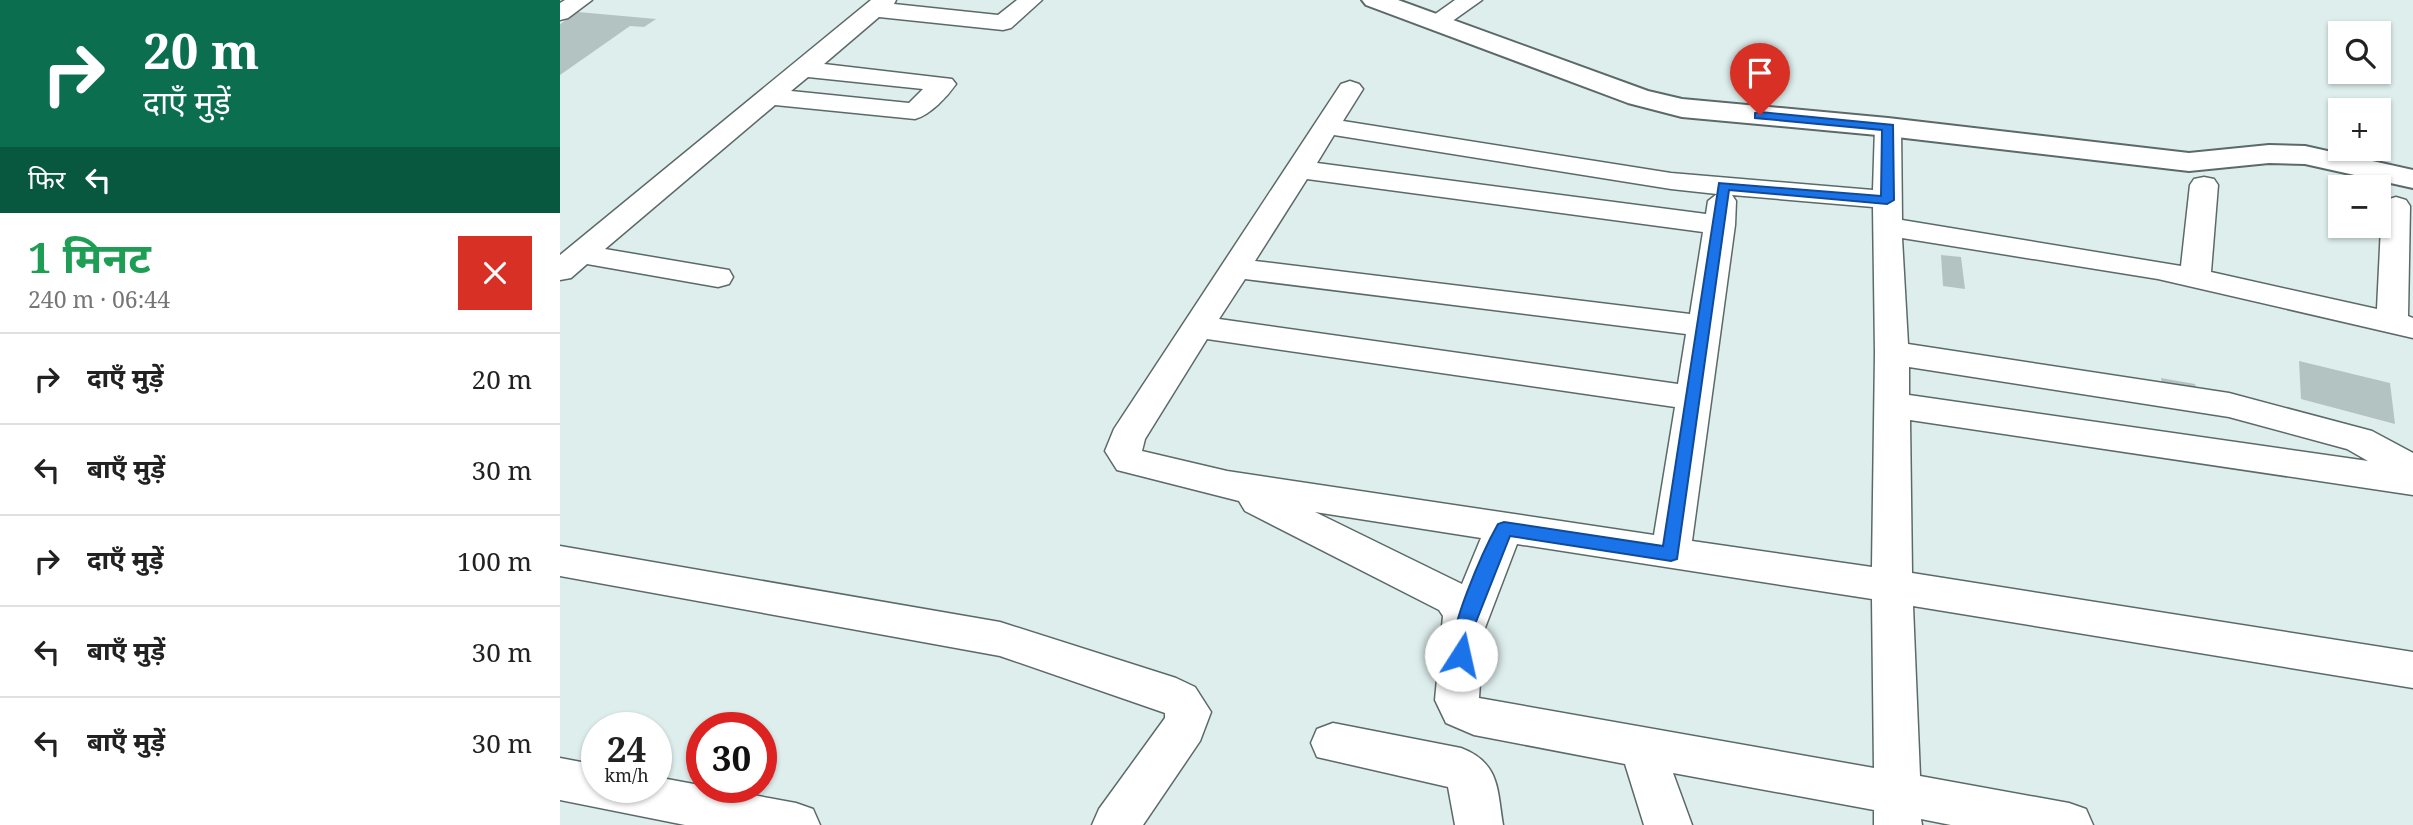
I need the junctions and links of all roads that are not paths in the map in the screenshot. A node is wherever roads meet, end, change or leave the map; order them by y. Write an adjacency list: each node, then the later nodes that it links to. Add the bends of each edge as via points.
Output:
1 (582, 0): 6 (street)
2 (1031, 0): 5 (street, via 1003,23)
3 (1375, 0): 7 (street)
4 (1471, 0): 7 (street)
5 (880, 5): 8 (street)
6 (560, 13)
7 (1436, 22): 12 (street, via 1653,103)
8 (803, 69): 10 (street); 10 (street, via 943,84 915,111)
9 (1350, 89): 11 (street)
10 (769, 97): 20 (street)
11 (1326, 126): 13 (street); 16 (street, via 1592,171)
12 (1888, 127): 14 (street, via 2214,163 2291,154); 18 (street)
13 (1298, 169): 19 (street); 21 (street)
14 (2413, 179)
15 (2204, 185): 24 (street)
16 (1723, 186): 18 (street); 19 (street)
17 (2396, 206): 22 (street)
18 (1887, 214): 24 (street); 28 (street)
19 (1720, 225): 25 (street)
20 (570, 263): 23 (street)
21 (1235, 268): 25 (street); 27 (street)
22 (2403, 270): 26 (street)
23 (718, 276)
24 (2195, 278): 26 (street)
25 (1706, 326): 29 (street)
26 (2403, 326)
27 (1198, 327): 29 (street); 33 (street, via 1123,451 1130,461)
28 (1892, 353): 30 (street); 31 (street, via 2229,405 2359,440)
29 (1694, 398): 35 (street)
30 (1892, 405): 32 (street); 37 (street)
31 (2413, 469)
32 (2413, 481)
33 (1227, 485): 34 (street); 38 (street, via 1453,598 1464,616)
34 (1504, 528): 35 (street); 38 (street)
35 (1671, 554): 37 (street)
36 (560, 561): 47 (street, via 1000,639 1180,700 1189,712 1184,727)
37 (1892, 589): 39 (street); 45 (street)
38 (1463, 632): 41 (street, via 1457,700 1461,710)
39 (2413, 670)
40 (1333, 743): 48 (street, via 1461,769 1473,782)
41 (1643, 747): 45 (street); 49 (street)
42 (560, 779): 43 (street)
43 (581, 783)
44 (672, 801): 46 (street)
45 (1898, 809): 50 (street)
46 (796, 825)
47 (1116, 825)
48 (1479, 825)
49 (1668, 825)
50 (2069, 825)

